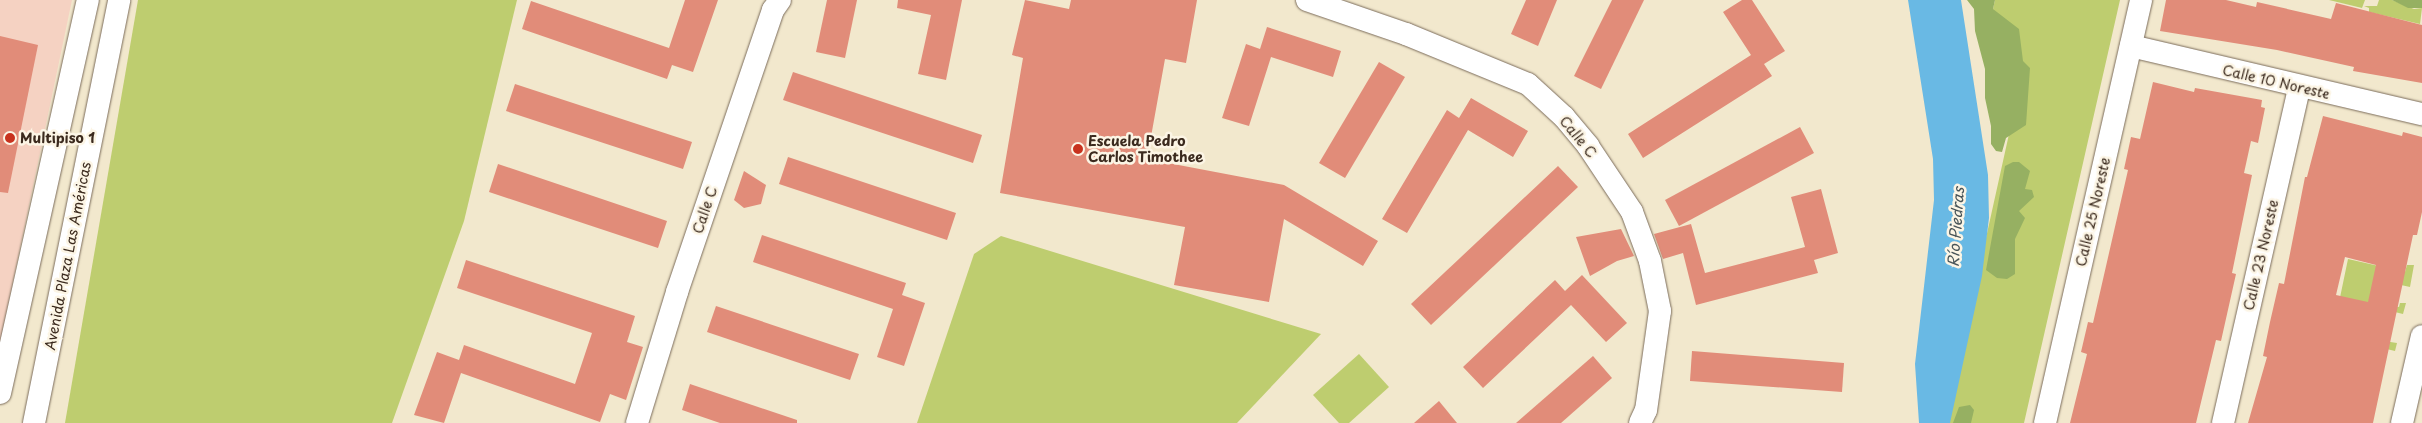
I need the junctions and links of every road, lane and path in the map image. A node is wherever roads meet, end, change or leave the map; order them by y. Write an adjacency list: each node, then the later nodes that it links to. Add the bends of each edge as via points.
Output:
1 (88, 0): 10 (street)
2 (119, 0): 11 (street, Avenida Plaza Las Américas)
3 (780, 0): 12 (street, Calle C, via 773,10 677,292)
4 (1307, 0): 13 (street, Calle C, via 1406,34 1528,84 1588,146 1632,212 1650,261 1660,311 1646,410)
5 (2141, 0): 6 (street, Calle 25 Noreste)
6 (2130, 46): 7 (street, Calle 10 Noreste); 14 (street, Calle 25 Noreste)
7 (2299, 88): 8 (street, Calle 10 Noreste); 15 (street, Calle 23 Noreste)
8 (2422, 114)
9 (2422, 336): 16 (street)
10 (0, 393)
11 (34, 423)
12 (637, 423)
13 (1640, 423)
14 (2045, 423)
15 (2223, 423)
16 (2402, 423)

